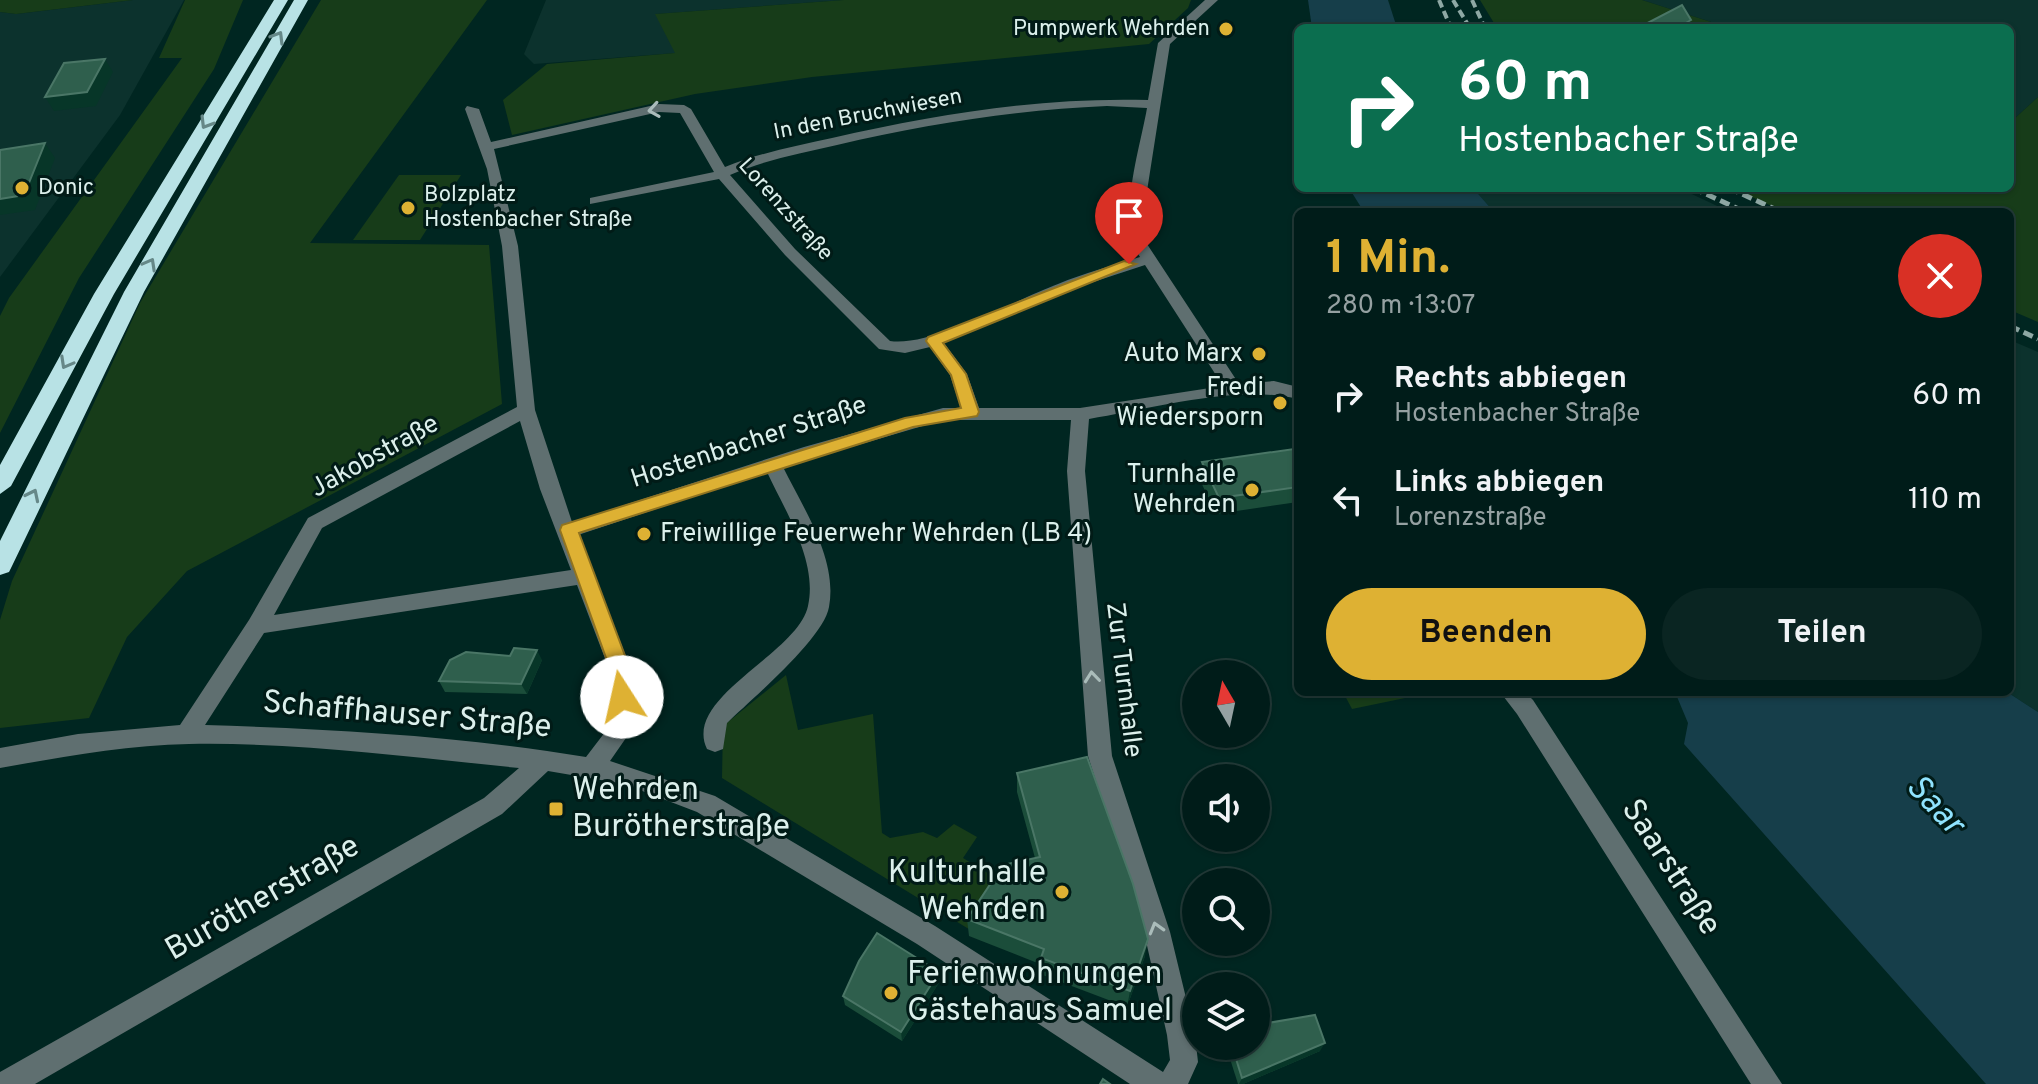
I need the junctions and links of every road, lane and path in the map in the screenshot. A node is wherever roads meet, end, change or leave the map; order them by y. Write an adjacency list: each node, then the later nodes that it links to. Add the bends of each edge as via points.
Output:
1 (261, 0): 5 (highway)
2 (281, 0): 5 (highway)
3 (301, 0): 21 (highway, one-way to 3, via 134,292)
4 (1212, 0): 6 (street, via 1164,43)
5 (246, 56): 19 (highway, one-way to 19, via 104,294)
6 (1155, 104): 9 (street, In den Bruchwiesen, via 1011,110 781,155); 11 (street, via 1135,223)
7 (472, 109): 8 (street)
8 (485, 147): 9 (street, Lorenzstraße, one-way to 8, via 684,109); 15 (street, via 510,246)
9 (722, 174): 10 (street, In den Bruchwiesen); 12 (street, Lorenzstraße, via 790,252 885,345 905,348)
10 (595, 201)
11 (1148, 259): 12 (street, via 1066,286); 13 (street)
12 (934, 341): 16 (street, via 958,374)
13 (1234, 390): 14 (street, via 1274,387); 17 (street, Hostenbacher Straße)
14 (1294, 392)
15 (526, 410): 20 (street, via 550,489); 23 (street, Jakobstraße, via 315,523)
16 (971, 412): 17 (street, Hostenbacher Straße); 18 (street, Hostenbacher Straße, via 911,422)
17 (1080, 414): 32 (street, Zur Turnhalle, one-way to 17, via 1184,1062 1181,1035 1157,932 1100,756 1076,471)
18 (773, 465): 20 (street, Hostenbacher Straße); 26 (street, via 811,544 819,608 796,642 716,719)
19 (0, 486)
20 (569, 530): 22 (street)
21 (0, 566)
22 (583, 576): 23 (street); 29 (street, via 620,669 624,725)
23 (257, 626): 25 (street, Jakobstraße)
24 (1515, 696): 33 (street, Saarstraße)
25 (187, 734): 27 (street, Schaffhauser Straße); 28 (street, Schaffhauser Straße, via 312,738)
26 (715, 742)
27 (0, 758)
28 (544, 760): 29 (street, Schaffhauser Straße); 30 (street, Burötherstraße, via 493,806)
29 (591, 768): 31 (street, Schaffhauser Straße, via 624,774 706,804 926,935)
30 (7, 1084)
31 (1156, 1084)
32 (1172, 1084)
33 (1768, 1084)

